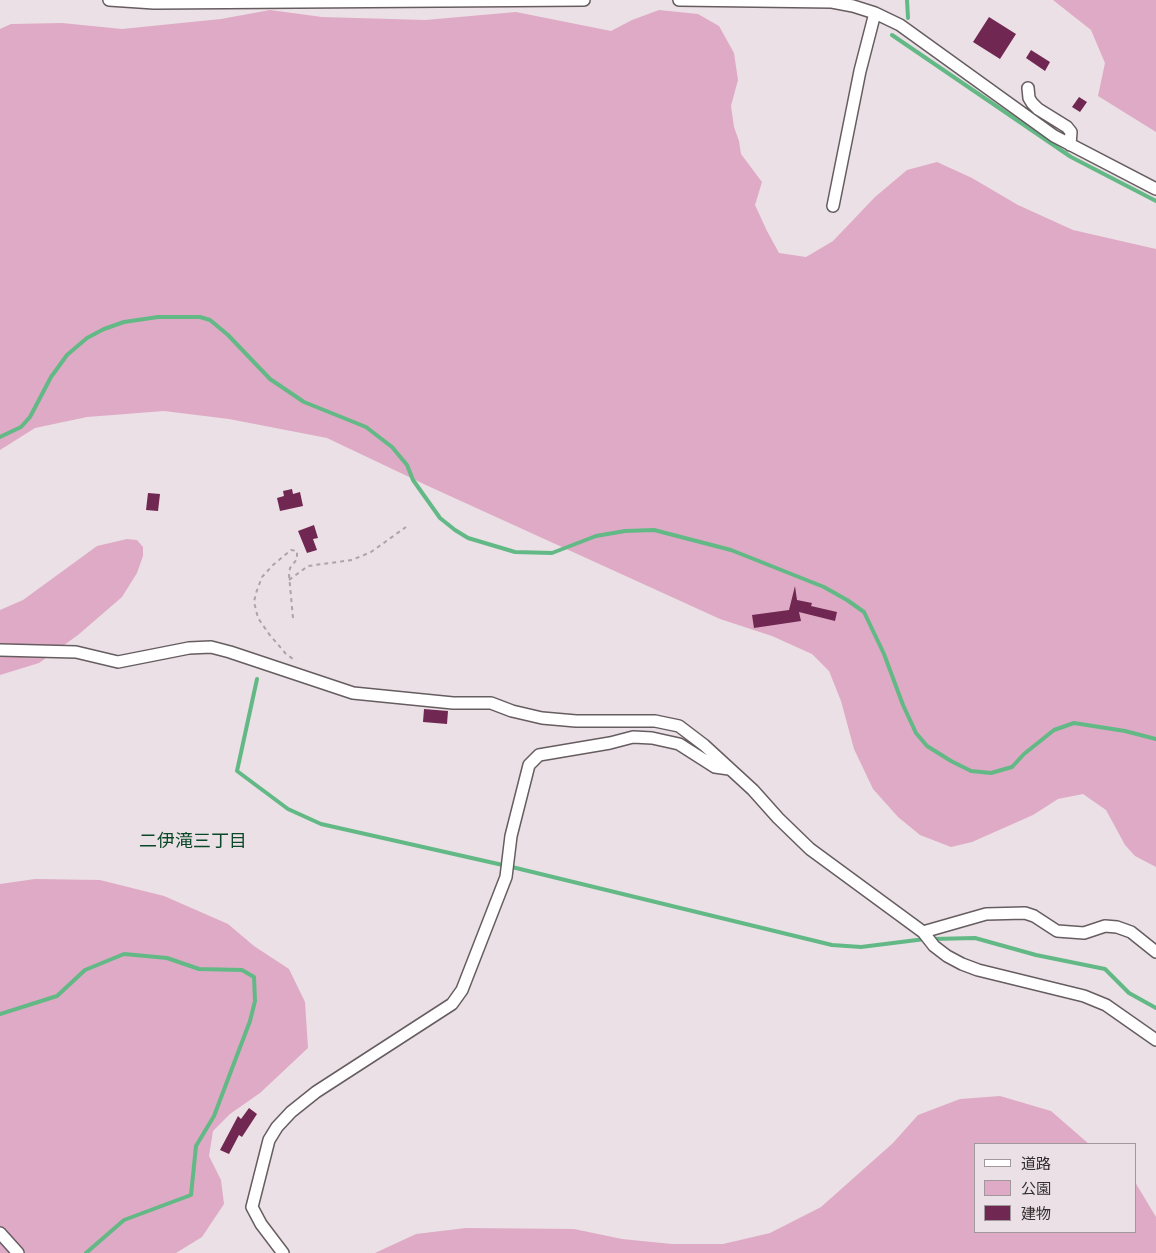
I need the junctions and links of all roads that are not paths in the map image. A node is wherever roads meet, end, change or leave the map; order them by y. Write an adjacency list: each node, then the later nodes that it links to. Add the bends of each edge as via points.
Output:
1 (109, 0): 2 (street, via 164,3)
2 (584, 0)
3 (679, 0): 4 (street)
4 (749, 1): 5 (street, via 832,2)
5 (875, 13): 7 (street, via 900,26); 9 (street)
6 (1028, 88): 7 (street, via 1032,103 1071,132)
7 (1070, 145): 8 (street)
8 (1156, 189)
9 (833, 206)
10 (0, 650): 11 (street, via 76,652 118,662 189,648 211,647 353,693 491,704 542,718 670,723 679,726)
11 (729, 769): 12 (street, via 810,849); 17 (street, via 715,767 679,744 633,737 539,755 529,765 511,836 506,877 462,990 452,1004 316,1092 291,1112 269,1140 252,1207)
12 (924, 934): 13 (street, via 986,914 1025,913 1057,931 1084,933 1105,926 1117,927 1131,932); 14 (street, via 947,956 970,967 1084,996 1106,1005)
13 (1156, 952)
14 (1156, 1040)
15 (0, 1233): 16 (street)
16 (18, 1253)
17 (283, 1253)

